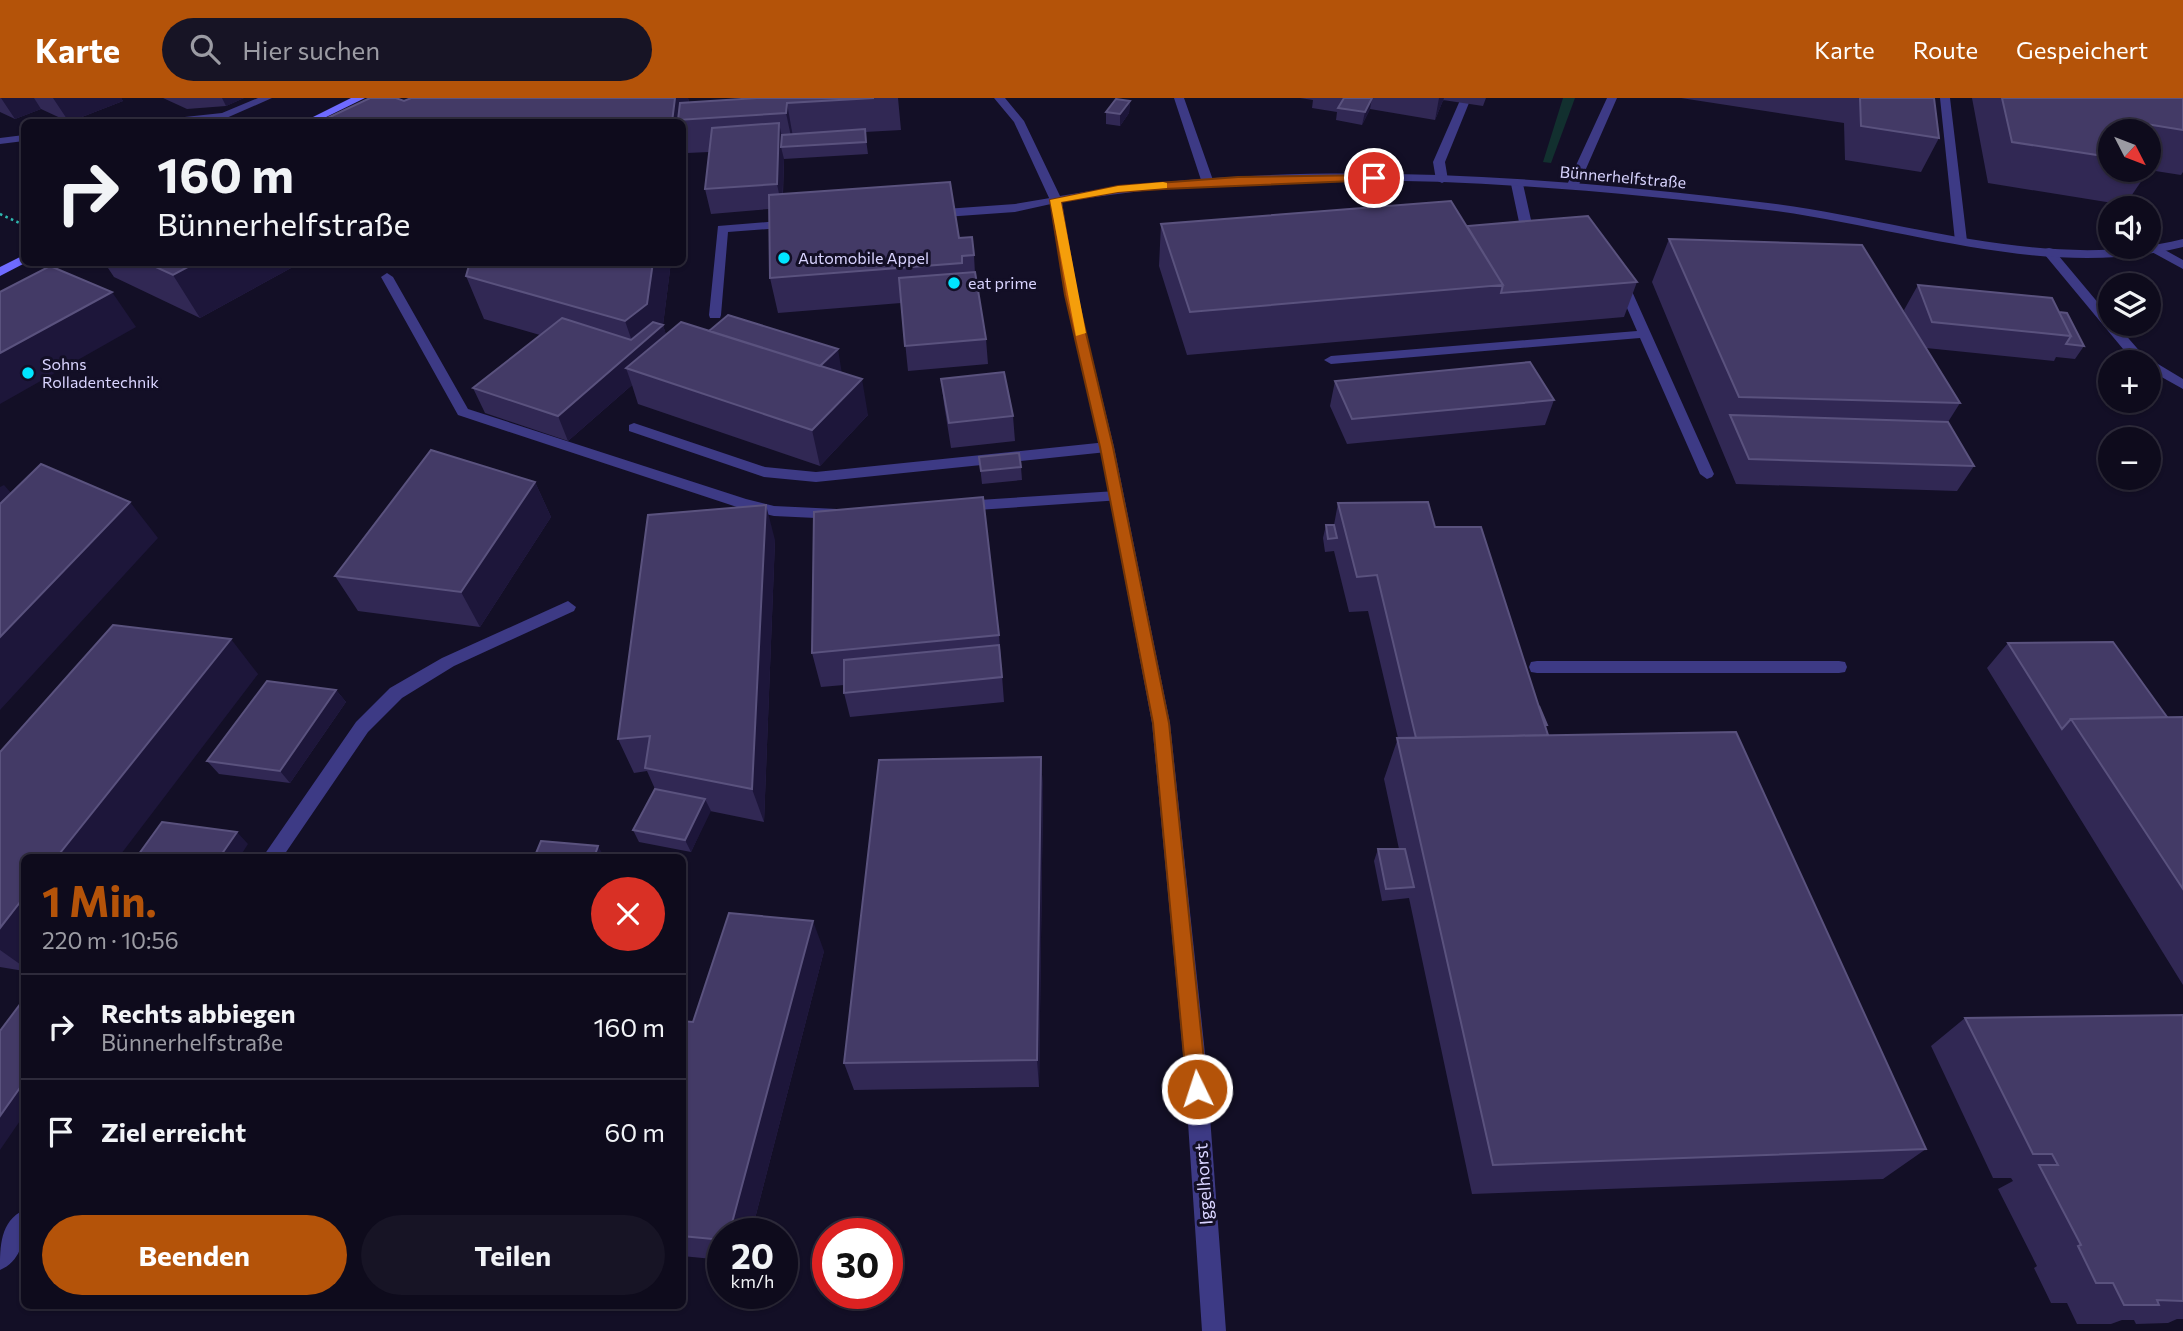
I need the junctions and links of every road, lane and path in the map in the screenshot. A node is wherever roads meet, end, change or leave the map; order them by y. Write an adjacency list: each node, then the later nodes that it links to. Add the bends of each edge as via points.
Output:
1 (267, 98): 8 (street, via 224,116)
2 (360, 98): 9 (street)
3 (999, 98): 16 (street, Iggelhorst, via 1019,121)
4 (1179, 98): 13 (street)
5 (1466, 98): 12 (street, via 1439,162)
6 (1612, 98): 15 (street)
7 (1945, 98): 22 (street)
8 (195, 119)
9 (314, 119)
10 (21, 138): 11 (street)
11 (0, 141)
12 (1442, 180): 13 (street, Bünnerhelfstraße); 14 (street, Bünnerhelfstraße)
13 (1208, 183): 16 (street, Bünnerhelfstraße, via 1118,189)
14 (1517, 184): 15 (street, Bünnerhelfstraße); 21 (street, via 1525,222)
15 (1572, 187): 22 (street, Bünnerhelfstraße, via 1774,207)
16 (1056, 200): 18 (street, Bünnerhelfstraße, via 1015,208); 40 (street, Iggelhorst, via 1071,295)
17 (0, 214): 20 (path)
18 (917, 215)
19 (806, 223): 33 (street, via 722,229)
20 (21, 224)
21 (1562, 237)
22 (1961, 241): 25 (street, Bünnerhelfstraße)
23 (2183, 243): 24 (street, Bünnerhelfstraße)
24 (2161, 247)
25 (2049, 252): 27 (street, Bünnerhelfstraße); 35 (street)
26 (2161, 252): 29 (street)
27 (2098, 254)
28 (21, 261): 31 (street)
29 (2183, 265)
30 (1617, 270): 34 (street)
31 (0, 272)
32 (387, 277): 44 (street, via 463,412 743,504 774,511)
33 (715, 315)
34 (1646, 334): 36 (street); 41 (street)
35 (2131, 350)
36 (1331, 360)
37 (2161, 372): 38 (street)
38 (2183, 385)
39 (634, 428): 40 (street, via 764,472 816,477)
40 (1107, 447): 42 (street, Iggelhorst)
41 (1707, 474)
42 (1116, 496): 43 (street); 51 (street, Iggelhorst, via 1161,723 1195,1063)
43 (945, 507)
44 (850, 513)
45 (568, 607): 48 (street, via 448,662 396,693 362,727)
46 (1537, 667): 47 (street)
47 (1839, 667)
48 (274, 854)
49 (21, 1226): 50 (street)
50 (0, 1258)
51 (1214, 1331)

